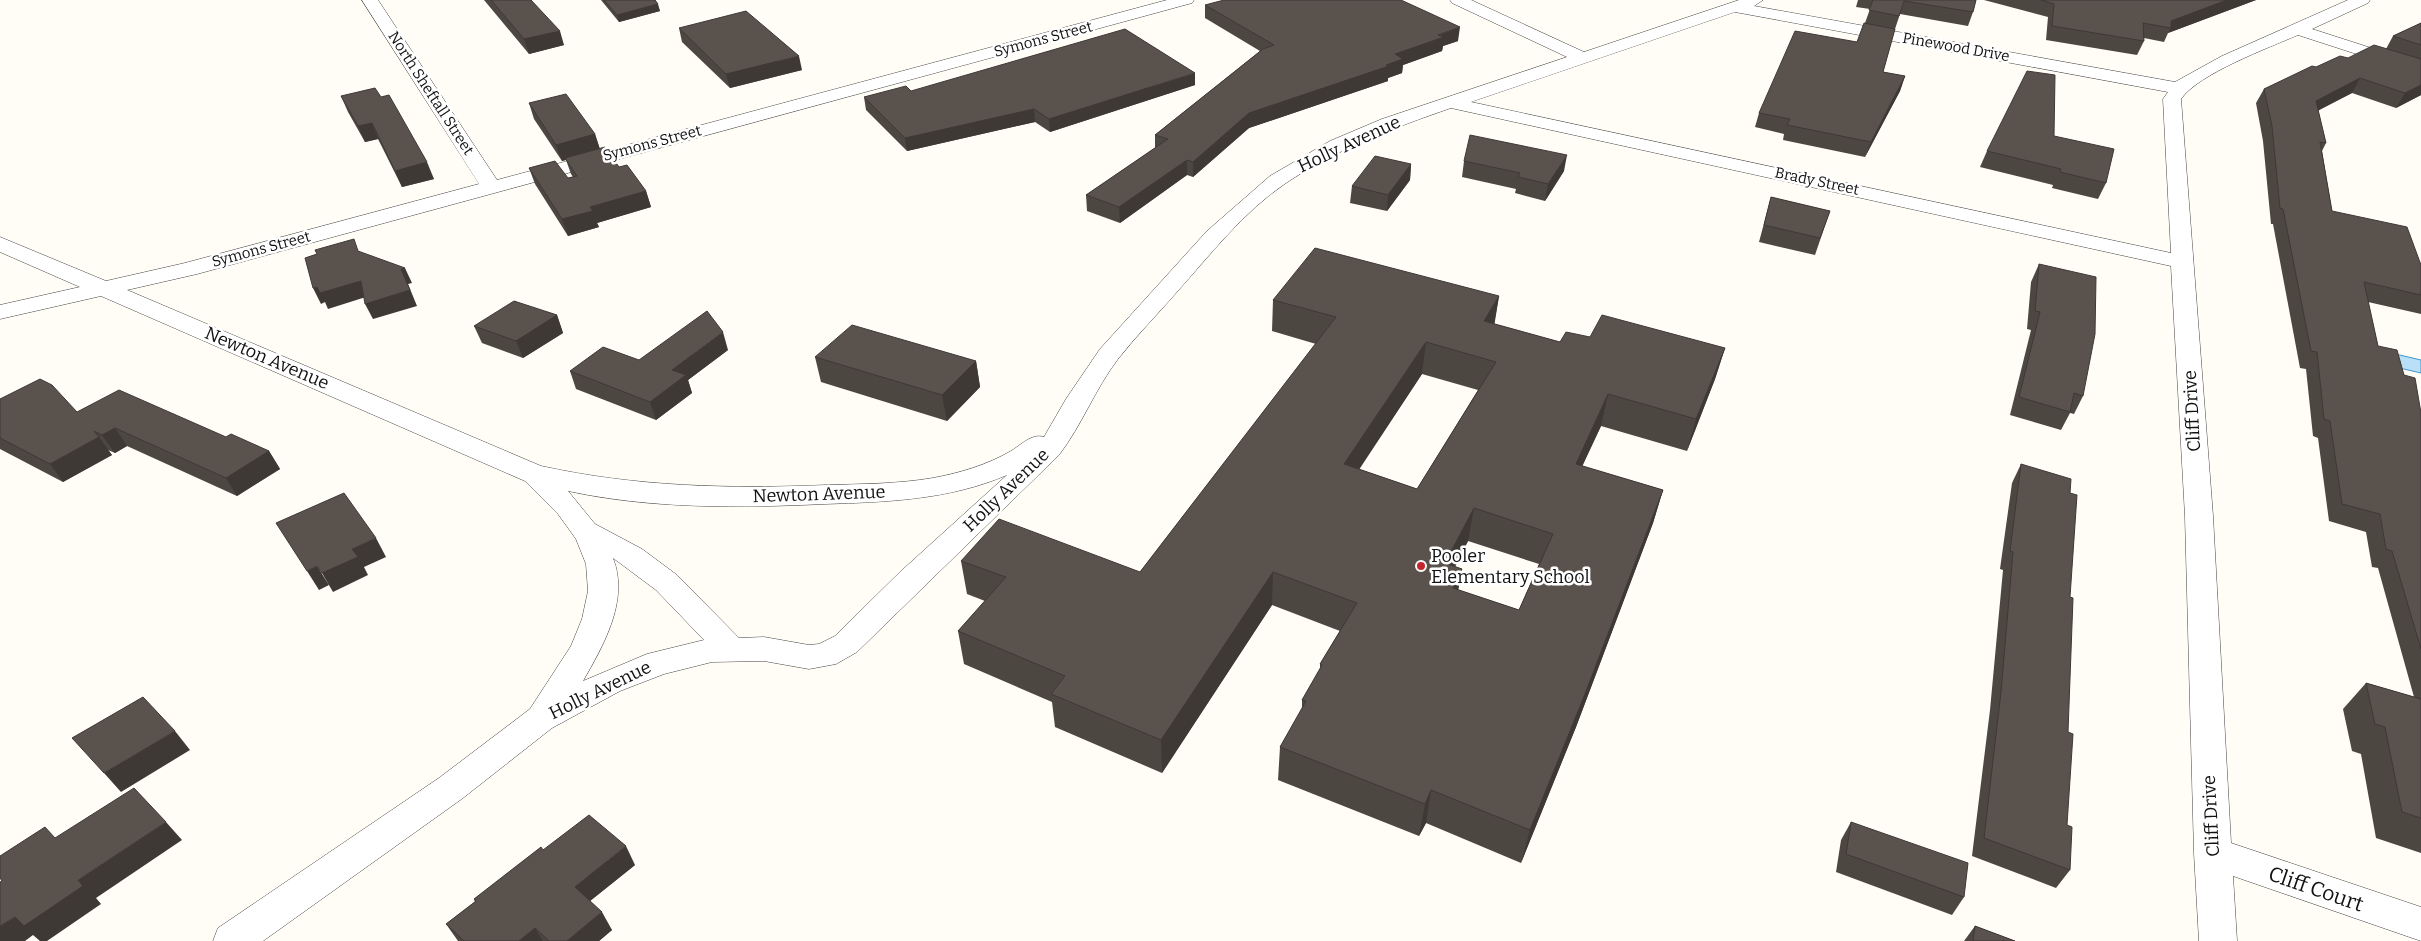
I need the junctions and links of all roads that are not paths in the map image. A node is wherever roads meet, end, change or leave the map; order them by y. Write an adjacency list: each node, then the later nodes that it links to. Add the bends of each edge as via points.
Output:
1 (370, 0): 12 (street, North Sheftall Street)
2 (1186, 0): 12 (street, Symons Street)
3 (1458, 0): 8 (street)
4 (1754, 0): 6 (street, Holly Avenue)
5 (2362, 0): 7 (street)
6 (1733, 7): 8 (street, Holly Avenue); 10 (street, Pinewood Drive)
7 (2296, 29): 9 (street); 10 (street, via 2228,60)
8 (1583, 58): 11 (street, Holly Avenue)
9 (2421, 70)
10 (2178, 88): 14 (street, Cliff Drive, via 2171,101)
11 (1450, 103): 14 (street, Brady Street); 17 (street, Holly Avenue, via 1337,146 1297,167 1264,190 1215,236 1109,354)
12 (491, 187): 15 (street, Symons Street, via 176,272)
13 (0, 244): 15 (street, Newton Avenue)
14 (2183, 262): 22 (street, Cliff Drive, via 2199,516)
15 (104, 288): 16 (street, Symons Street); 18 (street, Newton Avenue)
16 (0, 312)
17 (1078, 403): 18 (street, Newton Avenue, via 1062,424 1028,454 984,475 926,489 795,496 721,496 607,489); 20 (street, Holly Avenue, via 1063,432 1033,466 846,644 825,655 808,657 764,649)
18 (534, 474): 19 (street, Newton Avenue, via 574,512)
19 (589, 532): 20 (street, Newton Avenue, via 643,562 672,586); 21 (street, Newton Avenue, via 603,578 603,603 584,653)
20 (730, 649): 21 (street, Holly Avenue, via 640,668)
21 (540, 719): 24 (street, Holly Avenue, via 451,788)
22 (2212, 853): 23 (street, Cliff Court); 25 (street, Cliff Drive)
23 (2421, 924)
24 (232, 941)
25 (2218, 941)

